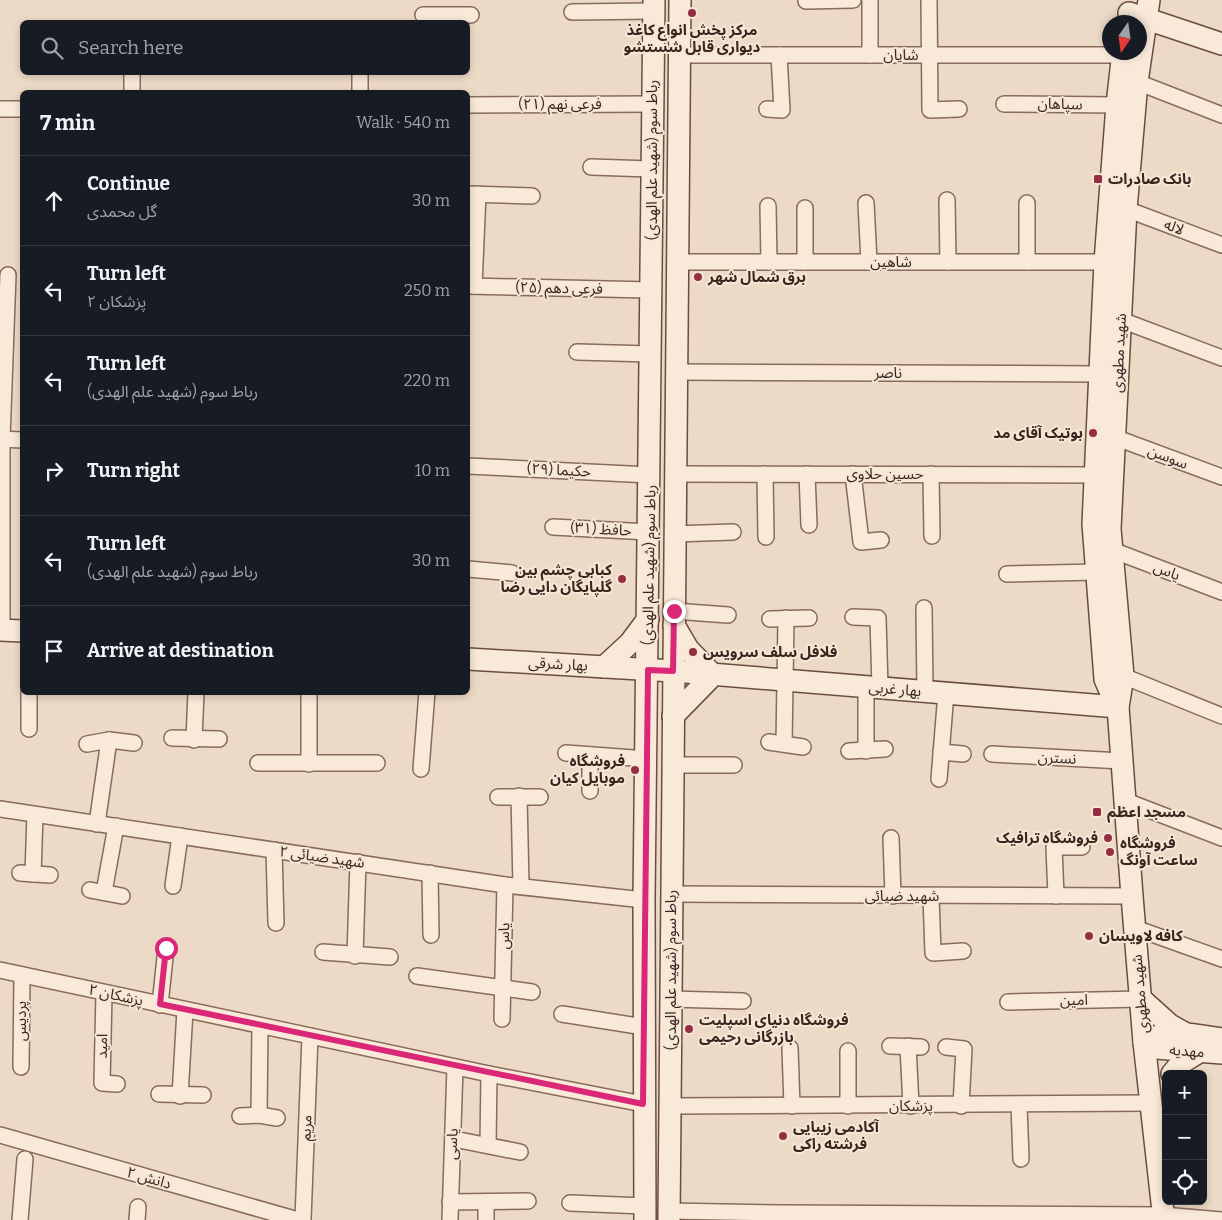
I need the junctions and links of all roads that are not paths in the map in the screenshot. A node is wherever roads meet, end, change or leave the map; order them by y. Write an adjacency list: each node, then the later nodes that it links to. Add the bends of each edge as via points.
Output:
1 (680, 0): 14 (main road, رباط سوم (شهید علم الهدی))
2 (853, 0): 5 (street)
3 (870, 0): 16 (street)
4 (929, 0): 17 (street)
5 (806, 1)
6 (654, 6): 9 (street); 24 (main road, رباط سوم (شهید علم الهدی))
7 (446, 8): 10 (street); 11 (street)
8 (1137, 11): 12 (main road); 21 (main road, شهید مطهری)
9 (572, 12)
10 (423, 15)
11 (471, 15)
12 (1222, 44)
13 (1102, 54): 17 (street, شایان)
14 (680, 55): 15 (street, شایان); 34 (main road, رباط سوم (شهید علم الهدی))
15 (779, 55): 16 (street, شایان); 31 (street)
16 (870, 55): 17 (street, شایان)
17 (930, 55): 30 (street, via 930,110)
18 (1122, 60): 27 (main road, شهید مطهری)
19 (132, 75): 22 (street)
20 (360, 75): 23 (street)
21 (1137, 82): 32 (street); 46 (main road, شهید مطهری)
22 (132, 90)
23 (360, 90)
24 (652, 104): 26 (street, فرعی نهم (۲۱)); 33 (main road, رباط سوم (شهید علم الهدی))
25 (1004, 104): 27 (street, سپاهان)
26 (470, 105)
27 (1117, 105): 54 (main road, شهید مطهری)
28 (0, 109): 29 (street)
29 (20, 109)
30 (959, 109)
31 (775, 110)
32 (1222, 115)
33 (651, 137): 34 (main road, via 659,144 670,145); 36 (main road, رباط سوم (شهید علم الهدی))
34 (678, 139): 41 (main road, رباط سوم (شهید علم الهدی))
35 (591, 167): 36 (street)
36 (651, 169): 39 (main road, رباط سوم (شهید علم الهدی))
37 (473, 194): 38 (street); 56 (street)
38 (532, 196)
39 (651, 200): 41 (main road, via 659,193 670,194); 57 (main road, رباط سوم (شهید علم الهدی))
40 (947, 200): 52 (street)
41 (677, 202): 48 (main road, رباط سوم (شهید علم الهدی))
42 (866, 203): 51 (street)
43 (1027, 203): 53 (street)
44 (768, 206): 49 (street)
45 (805, 208): 50 (street)
46 (1126, 209): 47 (street, لاله); 58 (main road, شهید مطهری)
47 (1222, 245)
48 (677, 262): 49 (street, شاهین); 62 (main road, رباط سوم (شهید علم الهدی))
49 (770, 262): 50 (street, شاهین)
50 (805, 262): 51 (street, شاهین)
51 (869, 262): 52 (street, شاهین)
52 (948, 262): 53 (street, شاهین)
53 (1027, 262): 54 (street, شاهین)
54 (1105, 262): 63 (main road, شهید مطهری)
55 (10, 275): 65 (street)
56 (471, 286): 57 (street, فرعی دهم (۲۵))
57 (651, 290): 60 (main road, رباط سوم (شهید علم الهدی))
58 (1120, 320): 61 (street); 64 (main road, شهید مطهری)
59 (577, 352): 60 (street)
60 (650, 354): 73 (main road, رباط سوم (شهید علم الهدی))
61 (1222, 358)
62 (676, 372): 63 (street, ناصر); 68 (main road, رباط سوم (شهید علم الهدی))
63 (1100, 374): 74 (main road, شهید مطهری)
64 (1114, 437): 75 (street, سوسن); 84 (main road, شهید مطهری)
65 (1, 439): 66 (street); 98 (street)
66 (20, 440)
67 (470, 466): 73 (street, حکیما (۲۹))
68 (675, 474): 69 (street, حسین حلاوی); 80 (main road, رباط سوم (شهید علم الهدی))
69 (765, 474): 70 (street, حسین حلاوی); 82 (street)
70 (807, 474): 71 (street, حسین حلاوی); 76 (street)
71 (853, 474): 72 (street, حسین حلاوی); 83 (street, via 861,542)
72 (931, 474): 74 (street, حسین حلاوی); 81 (street)
73 (650, 475): 78 (main road, رباط سوم (شهید علم الهدی))
74 (1096, 475): 86 (main road, شهید مطهری, via 1094,524)
75 (1222, 478)
76 (809, 525)
77 (553, 527): 78 (street, حافظ (۳۱))
78 (650, 532): 96 (main road, رباط سوم (شهید علم الهدی))
79 (733, 532): 80 (street)
80 (674, 534): 93 (main road, رباط سوم (شهید علم الهدی))
81 (932, 536)
82 (766, 537)
83 (881, 540)
84 (1112, 550): 89 (street, یاس); 104 (main road, شهید مطهری)
85 (470, 569): 87 (street)
86 (1097, 572): 88 (street); 113 (main road, شهید مطهری, via 1105,678)
87 (512, 573)
88 (1007, 574)
89 (1222, 592)
90 (924, 608): 107 (street)
91 (728, 615): 93 (street)
92 (853, 617): 106 (street, via 878,618)
93 (674, 618): 102 (main road, رباط سوم (شهید علم الهدی)); 103 (main road, via 688,649)
94 (786, 618): 95 (street); 97 (street); 105 (street)
95 (809, 618)
96 (648, 619): 100 (main road, via 630,643); 101 (main road, رباط سوم (شهید علم الهدی))
97 (770, 619)
98 (8, 630)
99 (470, 659): 100 (main road, بهار شرقی)
100 (604, 667): 101 (main road, بهار شرقی)
101 (648, 670): 102 (main road, بهار شرقی); 132 (main road, رباط سوم (شهید علم الهدی))
102 (673, 671): 103 (main road, بهار غربی); 114 (main road, رباط سوم (شهید علم الهدی))
103 (713, 674): 105 (main road, بهار غربی); 114 (main road)
104 (1122, 676): 113 (main road, شهید مطهری); 115 (street)
105 (786, 680): 106 (main road, بهار غربی); 123 (street, via 776,743)
106 (873, 688): 107 (main road, بهار غربی); 126 (street)
107 (924, 692): 108 (main road, بهار غربی)
108 (946, 693): 113 (main road, بهار غربی); 127 (street)
109 (29, 695): 116 (street)
110 (196, 695): 119 (street)
111 (309, 695): 136 (street)
112 (427, 695): 139 (street)
113 (1118, 707): 133 (main road, شهید مطهری)
114 (672, 716): 137 (main road, رباط سوم (شهید علم الهدی))
115 (1222, 716)
116 (29, 729)
117 (172, 738): 119 (street)
118 (109, 740): 121 (street); 122 (street); 148 (street)
119 (194, 740): 120 (street)
120 (219, 740)
121 (134, 742)
122 (86, 744)
123 (803, 747)
124 (885, 749): 126 (street)
125 (849, 750): 126 (street)
126 (866, 751)
127 (941, 752): 129 (street); 140 (street)
128 (566, 753): 131 (street)
129 (963, 754)
130 (992, 754): 133 (street, نسترن)
131 (590, 756): 132 (street); 141 (street)
132 (647, 759): 167 (main road, رباط سوم (شهید علم الهدی))
133 (1122, 761): 145 (main road, شهید مطهری)
134 (258, 762): 136 (street)
135 (377, 763): 136 (street)
136 (309, 764)
137 (672, 765): 138 (street); 161 (main road, رباط سوم (شهید علم الهدی))
138 (734, 765)
139 (422, 769)
140 (939, 779)
141 (590, 791)
142 (519, 796): 143 (street); 144 (street); 160 (street)
143 (498, 797)
144 (540, 797)
145 (1126, 801): 152 (street); 166 (main road, شهید مطهری)
146 (0, 809): 147 (street, شهید ضیائی ۲)
147 (36, 814): 148 (street, شهید ضیائی ۲); 157 (street, via 26,873)
148 (97, 824): 149 (street, شهید ضیائی ۲)
149 (116, 826): 150 (street, شهید ضیائی ۲); 162 (street, via 97,891)
150 (180, 836): 154 (street, شهید ضیائی ۲); 159 (street)
151 (891, 838): 163 (street)
152 (1222, 838)
153 (1082, 847): 165 (street, via 1054,847)
154 (274, 850): 155 (street, شهید ضیائی ۲); 168 (street)
155 (358, 862): 156 (street, شهید ضیائی ۲); 175 (street)
156 (430, 873): 158 (street, شهید ضیائی ۲); 170 (street)
157 (50, 875)
158 (505, 885): 160 (street, شهید ضیائی ۲); 181 (street, یاس)
159 (173, 886)
160 (521, 886): 167 (street, شهید ضیائی ۲)
161 (671, 894): 163 (street, شهید ضیائی); 183 (main road, رباط سوم (شهید علم الهدی))
162 (122, 896)
163 (894, 896): 164 (street, شهید ضیائی)
164 (931, 896): 165 (street, شهید ضیائی); 173 (street, via 933,953)
165 (1056, 896): 166 (street, شهید ضیائی)
166 (1132, 896): 169 (main road, شهید مطهری)
167 (644, 900): 172 (main road, رباط سوم (شهید علم الهدی))
168 (276, 923)
169 (1135, 928): 177 (street); 185 (main road, شهید مطهری)
170 (431, 935)
171 (166, 948): 188 (street)
172 (645, 949): 183 (main road, via 652,977 658,985); 193 (main road, رباط سوم (شهید علم الهدی))
173 (963, 950)
174 (324, 952): 175 (street)
175 (355, 956): 176 (street)
176 (390, 957)
177 (1222, 959)
178 (0, 970): 179 (street, پزشکان ۲)
179 (22, 975): 184 (street, پزشکان ۲); 204 (street, پردیس)
180 (416, 976): 181 (street)
181 (503, 988): 182 (street); 191 (street, یاس)
182 (532, 992)
183 (671, 992): 186 (street); 208 (main road, رباط سوم (شهید علم الهدی))
184 (104, 993): 188 (street, پزشکان ۲); 209 (street, امید, via 102,1083)
185 (1141, 998): 187 (street, امین); 194 (main road, via 1170,1025); 197 (main road, شهید مطهری)
186 (743, 1001)
187 (1008, 1002)
188 (160, 1004): 189 (street, پزشکان ۲)
189 (185, 1010): 192 (street, پزشکان ۲); 213 (street)
190 (562, 1014): 193 (street)
191 (502, 1019)
192 (260, 1026): 195 (street, پزشکان ۲); 222 (street)
193 (644, 1027): 208 (main road, via 652,1019 661,1018 662,1074); 215 (main road, رباط سوم (شهید علم الهدی))
194 (1186, 1034): 196 (main road, مهدیه); 197 (main road, مهدیه, via 1155,1036)
195 (310, 1036): 205 (street, پزشکان ۲); 240 (street, مریم)
196 (1222, 1039)
197 (1144, 1042): 202 (main road, مهدیه, via 1156,1048); 214 (main road, شهید مطهری)
198 (890, 1046): 220 (street, via 914,1046)
199 (946, 1047): 221 (street, via 964,1049)
200 (790, 1048): 218 (street)
201 (848, 1051): 219 (street)
202 (1198, 1052): 203 (main road, مهدیه); 206 (main road)
203 (1222, 1053)
204 (21, 1067)
205 (455, 1067): 207 (street, پزشکان ۲); 232 (street, یاسی)
206 (1175, 1070)
207 (489, 1074): 215 (street, پزشکان ۲); 227 (street)
208 (670, 1080): 217 (main road, رباط سوم (شهید علم الهدی))
209 (117, 1084)
210 (1162, 1089): 214 (main road)
211 (159, 1094): 213 (street)
212 (203, 1095): 213 (street)
213 (180, 1096)
214 (1152, 1103): 216 (street, پزشکان); 237 (main road, شهید مطهری)
215 (643, 1104): 235 (main road, رباط سوم (شهید علم الهدی))
216 (1019, 1105): 221 (street, پزشکان); 229 (street)
217 (670, 1106): 218 (street, پزشکان); 236 (main road, رباط سوم (شهید علم الهدی))
218 (792, 1106): 219 (street, پزشکان)
219 (848, 1106): 220 (street, پزشکان)
220 (911, 1106): 221 (street, پزشکان)
221 (961, 1106)
222 (259, 1115): 223 (street); 224 (street)
223 (240, 1116)
224 (277, 1118)
225 (0, 1135): 239 (street, دانش ۲)
226 (459, 1140): 227 (street)
227 (488, 1146): 228 (street)
228 (520, 1152)
229 (1021, 1159)
230 (25, 1160): 238 (street)
231 (528, 1201): 233 (street)
232 (450, 1202): 233 (street); 241 (street, یاسی)
233 (486, 1202): 242 (street)
234 (570, 1203): 235 (street)
235 (644, 1213)
236 (669, 1215): 237 (street)
237 (1163, 1217): 243 (street)
238 (20, 1220)
239 (298, 1220)
240 (303, 1220)
241 (450, 1220)
242 (486, 1220)
243 (1222, 1220)

